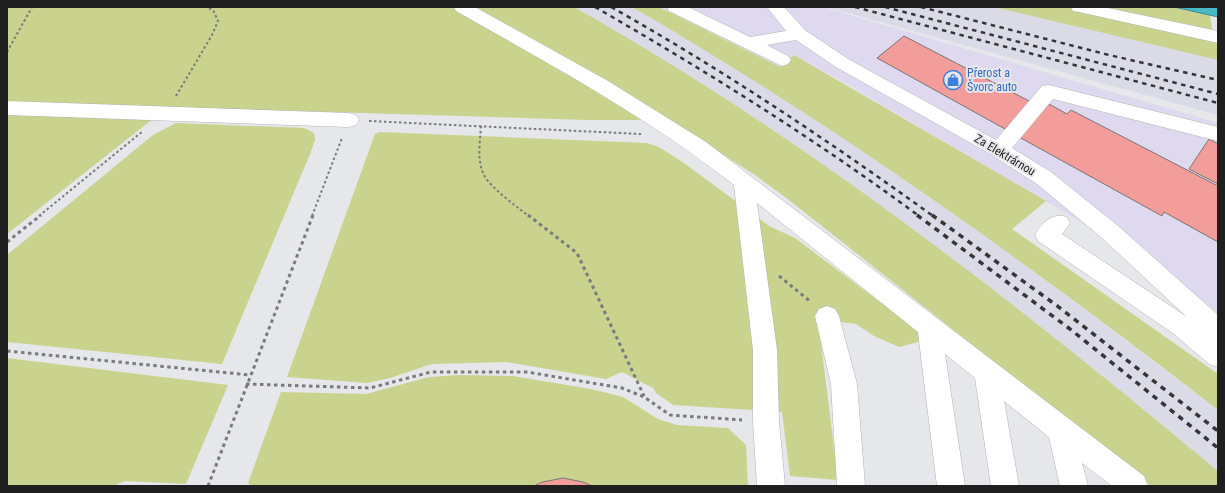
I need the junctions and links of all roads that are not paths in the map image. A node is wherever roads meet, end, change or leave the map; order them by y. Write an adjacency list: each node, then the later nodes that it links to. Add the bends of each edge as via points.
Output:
1 (462, 7): 13 (street, via 582,74 684,137)
2 (675, 7): 7 (street)
3 (775, 7): 5 (street, Za Elektrárnou)
4 (1079, 7): 6 (street)
5 (799, 34): 7 (street); 12 (street, Za Elektrárnou, via 842,63)
6 (1218, 37)
7 (748, 43): 8 (street)
8 (782, 60)
9 (7, 108): 10 (street)
10 (349, 120)
11 (1218, 134): 12 (street, via 1049,91)
12 (999, 150): 18 (street, Za Elektrárnou, via 1044,178 1109,231)
13 (744, 181): 16 (street); 23 (street, via 765,350 766,421)
14 (1059, 223): 17 (street, via 1046,235)
15 (826, 316): 24 (street, via 844,384)
16 (929, 325): 21 (street); 25 (street)
17 (1181, 326): 19 (street); 20 (street)
18 (1218, 330)
19 (1218, 334)
20 (1218, 356)
21 (987, 372): 22 (street); 26 (street)
22 (1061, 431): 27 (street); 28 (street)
23 (771, 486)
24 (851, 486)
25 (951, 486)
26 (1005, 486)
27 (1074, 486)
28 (1134, 486)

